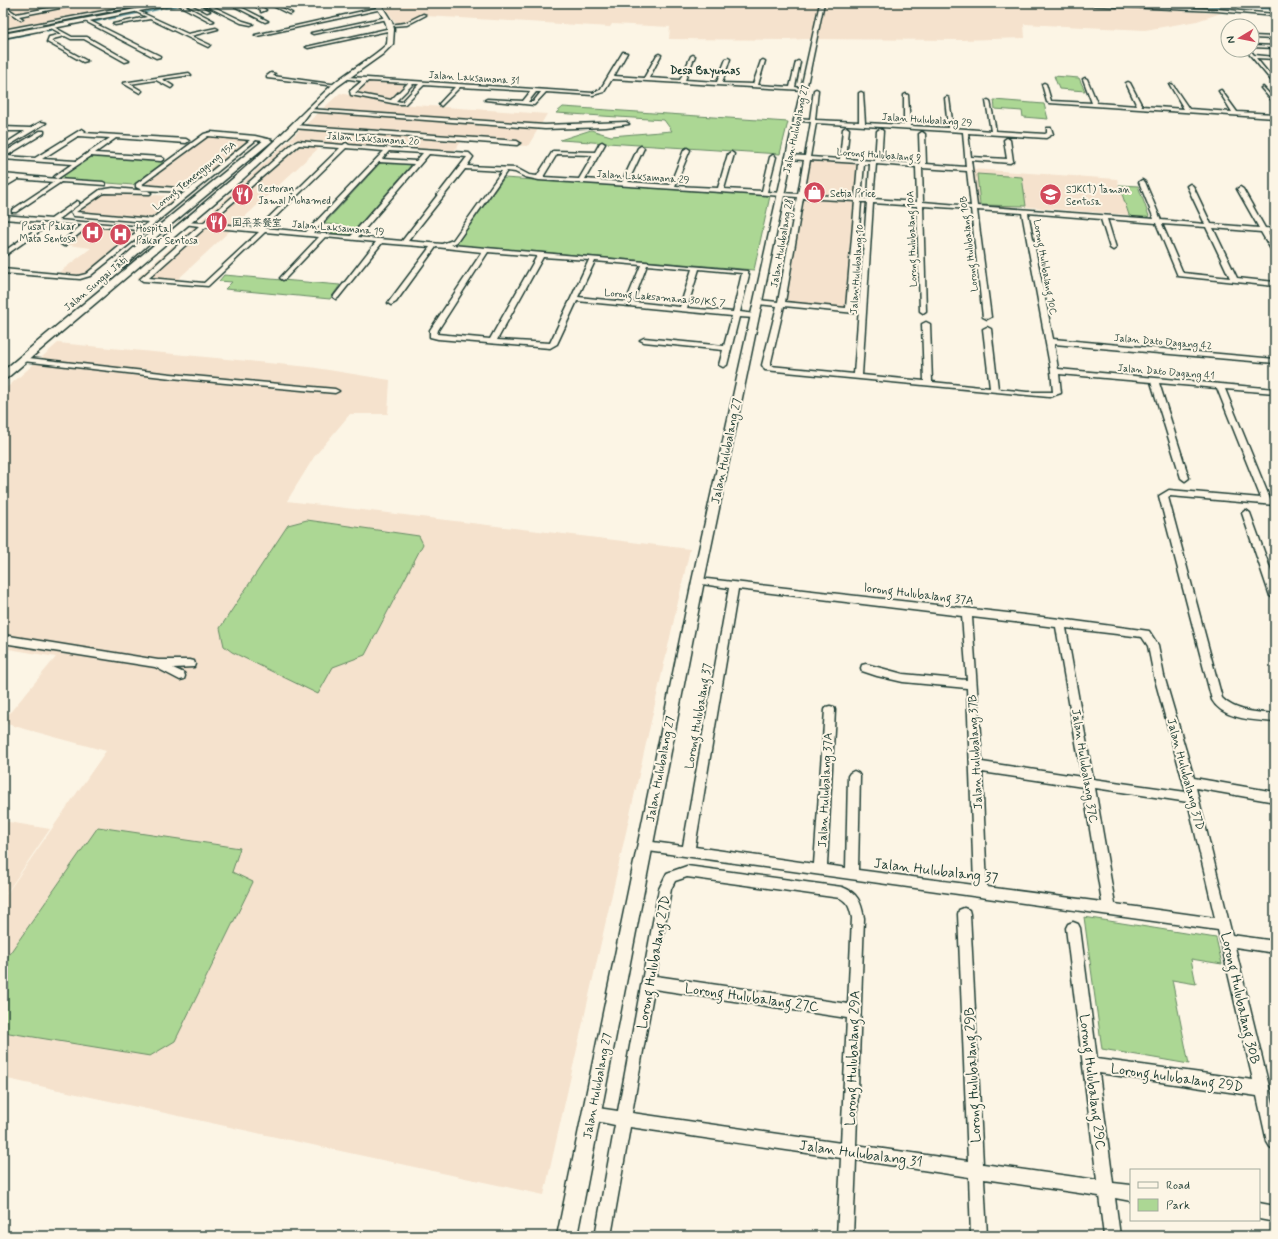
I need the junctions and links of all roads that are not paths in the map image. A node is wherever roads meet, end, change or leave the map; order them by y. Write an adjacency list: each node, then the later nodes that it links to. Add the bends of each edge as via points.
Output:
1 (10, 3): 14 (street)
2 (83, 3): 19 (street)
3 (152, 3): 32 (street)
4 (177, 3): 16 (main road); 26 (street)
5 (192, 3): 25 (street)
6 (203, 3): 29 (street)
7 (230, 3): 27 (street)
8 (253, 3): 17 (street, via 262,7)
9 (269, 3): 18 (street)
10 (334, 3): 11 (street)
11 (338, 3)
12 (822, 3): 80 (street, Jalan Hulubalang 27)
13 (1059, 3): 21 (street)
14 (3, 5): 19 (street)
15 (379, 6): 23 (main road); 37 (street)
16 (137, 11): 22 (street); 24 (main road)
17 (262, 11)
18 (290, 13)
19 (15, 15): 32 (street)
20 (424, 15): 31 (street, via 406,24)
21 (1275, 15)
22 (150, 18): 28 (street); 39 (street)
23 (387, 18): 31 (main road); 35 (street)
24 (86, 20): 30 (main road); 49 (street)
25 (226, 20)
26 (212, 21)
27 (266, 21)
28 (115, 24)
29 (251, 24)
30 (52, 27): 32 (main road); 36 (street)
31 (391, 27): 44 (street); 61 (main road, Jalan Sungai Jati, via 391,40 386,48)
32 (32, 28): 34 (street); 38 (main road)
33 (216, 29): 39 (street)
34 (3, 31)
35 (313, 33)
36 (65, 35): 54 (street, via 51,38 49,41); 55 (street, via 71,38 86,38)
37 (257, 35)
38 (3, 36)
39 (186, 36): 42 (street)
40 (1260, 37): 41 (street)
41 (1275, 38)
42 (208, 46)
43 (1260, 46): 45 (street)
44 (308, 47)
45 (1275, 47)
46 (625, 53): 60 (street)
47 (659, 55): 64 (street)
48 (693, 56): 66 (street)
49 (158, 57)
50 (1260, 57): 52 (street)
51 (1255, 58): 72 (street)
52 (1275, 58)
53 (728, 59): 70 (street)
54 (86, 61)
55 (127, 61)
56 (763, 61): 76 (street)
57 (798, 62): 78 (street)
58 (189, 74): 62 (street)
59 (273, 74): 73 (street, via 269,77)
60 (610, 77): 64 (street); 82 (street, Jalan Laksamana 31, via 602,91 593,94)
61 (345, 78): 63 (street, Jalan Laksamana 31); 73 (main road, Jalan Sungai Jati)
62 (158, 79): 77 (street); 84 (street, via 125,83)
63 (367, 79): 67 (street, Jalan Laksamana 31); 91 (street, via 352,94)
64 (646, 79): 66 (street)
65 (1085, 79): 95 (street)
66 (682, 81): 70 (street)
67 (412, 82): 69 (street, Jalan Laksamana 31); 91 (street)
68 (1128, 82): 96 (street)
69 (423, 83): 74 (street, Jalan Laksamana 31); 91 (street, via 405,101)
70 (719, 83): 76 (street)
71 (1044, 84): 95 (street, via 1049,102)
72 (1275, 84)
73 (336, 85): 97 (main road, Jalan Sungai Jati)
74 (458, 85): 88 (street, Jalan Laksamana 31); 94 (street)
75 (1172, 85): 98 (street)
76 (755, 86): 78 (street)
77 (171, 87)
78 (792, 88): 80 (street)
79 (1263, 88): 93 (street)
80 (803, 89): 101 (street, Jalan Hulubalang 27)
81 (535, 90): 82 (street, Jalan Laksamana 31); 88 (street, Jalan Laksamana 31); 92 (street)
82 (545, 90): 92 (street, via 534,104)
83 (816, 90): 102 (street, Jalan Hulubalang 28)
84 (140, 92)
85 (1221, 92): 99 (street)
86 (861, 93): 105 (street)
87 (906, 95): 107 (street)
88 (491, 96): 92 (street)
89 (947, 98): 113 (street)
90 (988, 101): 117 (street)
91 (392, 102)
92 (524, 103)
93 (1275, 104)
94 (441, 105)
95 (1095, 105): 96 (street)
96 (1140, 108): 98 (street)
97 (308, 110): 104 (street, via 545,127); 106 (main road, Jalan Sungai Jati); 124 (main road, Jalan Sungai Jati, via 297,116)
98 (1187, 110): 99 (street)
99 (1235, 113): 100 (street)
100 (1275, 116)
101 (797, 120): 102 (street, Jalan Hulubalang 29); 139 (street, Jalan Hulubalang 27)
102 (813, 121): 105 (street, Jalan Hulubalang 29); 140 (street, Jalan Hulubalang 28)
103 (43, 123): 112 (street)
104 (626, 124)
105 (862, 124): 107 (street, Jalan Hulubalang 29)
106 (294, 127): 124 (main road, Jalan Sungai Jati); 125 (street)
107 (907, 127): 113 (street, Jalan Hulubalang 29)
108 (86, 128): 118 (street)
109 (3, 129): 112 (street)
110 (846, 129): 145 (street)
111 (1049, 129): 117 (street, Jalan Hulubalang 29, via 1050,134 1046,136)
112 (31, 130): 129 (street)
113 (951, 130): 115 (street, Jalan Hulubalang 29)
114 (880, 131): 147 (street, Jalan Hulubalang 10)
115 (965, 131): 117 (street, Jalan Hulubalang 29); 141 (street, Lorong Hulubalang 10B)
116 (42, 132): 137 (street)
117 (994, 132)
118 (77, 134): 120 (street); 143 (street)
119 (922, 134): 150 (street, Lorong Hulubalang 10A)
120 (116, 136): 123 (street); 134 (street)
121 (255, 138): 124 (street, Lorong Temenggung 15A); 167 (street, Lorong Temenggung 15A); 167 (street, via 206,135 138,186)
122 (1006, 140): 141 (street, via 1010,161)
123 (186, 141)
124 (272, 142): 127 (street, Lorong Temenggung 15A); 154 (main road, Jalan Sungai Jati); 156 (main road, Jalan Sungai Jati)
125 (517, 143)
126 (602, 144): 135 (street)
127 (294, 145): 128 (street, Jalan Laksamana 20, via 306,142); 187 (street)
128 (346, 145): 130 (street, Jalan Laksamana 20); 192 (street)
129 (4, 146)
130 (389, 148): 133 (street, Jalan Laksamana 20); 144 (street)
131 (641, 148): 162 (street)
132 (687, 150): 165 (street)
133 (428, 151): 149 (street); 151 (street, Jalan Laksamana 20, via 468,155 470,157)
134 (90, 154): 142 (street); 148 (street)
135 (596, 154): 158 (street, via 555,152); 160 (street)
136 (732, 154): 168 (street)
137 (3, 156): 143 (street)
138 (773, 157): 169 (street)
139 (789, 157): 140 (street, Lorong Hulubalang 9); 170 (street, Jalan Hulubalang 27)
140 (807, 158): 145 (street, Lorong Hulubalang 9); 171 (street, Jalan Hulubalang 28)
141 (968, 158): 152 (street, Lorong Hulubalang 10B)
142 (161, 159)
143 (36, 160): 148 (street)
144 (378, 160): 149 (street); 195 (street)
145 (843, 160): 146 (street, Lorong Hulubalang 9)
146 (860, 161): 147 (street, Lorong Hulubalang 9); 173 (street, Jalan Hulubalang 10)
147 (876, 162): 150 (street, Lorong Hulubalang 9); 174 (street, Jalan Hulubalang 10)
148 (77, 163): 159 (street)
149 (418, 163): 197 (street)
150 (921, 165): 152 (street, Lorong Hulubalang 9); 175 (street, Lorong Hulubalang 10A)
151 (462, 168): 153 (street, Jalan Laksamana 29); 199 (street)
152 (968, 169): 176 (street, Lorong Hulubalang 10B)
153 (505, 170): 158 (street, Jalan Laksamana 29, via 520,171 527,176); 202 (street, via 455,241)
154 (226, 174): 156 (main road, via 214,190 221,189); 181 (main road, Jalan Sungai Jati)
155 (3, 176): 157 (street)
156 (241, 176): 184 (main road, Jalan Sungai Jati)
157 (16, 177): 159 (street); 163 (street)
158 (539, 178): 160 (street, Jalan Laksamana 29)
159 (58, 179): 177 (street); 182 (street, via 103,184)
160 (581, 181): 162 (street, Jalan Laksamana 29)
161 (1142, 182): 185 (street)
162 (624, 184): 165 (street, Jalan Laksamana 29)
163 (3, 186)
164 (1190, 186): 188 (street)
165 (672, 187): 168 (street, Jalan Laksamana 29)
166 (1240, 190): 193 (street)
167 (189, 191): 172 (street, Lorong Temenggung 15A)
168 (720, 191): 169 (street, Jalan Laksamana 29)
169 (764, 194): 170 (street, Jalan Laksamana 29)
170 (781, 195): 171 (street, Jalan Laksamana 29); 217 (street, Jalan Hulubalang 27)
171 (800, 196): 173 (street, Jalan Laksamana 29); 220 (street, Jalan Hulubalang 28)
172 (183, 197): 183 (street, Lorong Temenggung 15A); 183 (street, via 108,190 102,191 73,212)
173 (857, 200): 174 (street, Jalan Laksamana 29); 222 (street, Jalan Hulubalang 10)
174 (871, 200): 175 (street, Jalan Laksamana 29); 224 (street, Jalan Hulubalang 10)
175 (919, 204): 176 (street, Jalan Laksamana 29); 223 (street, Lorong Hulubalang 10A)
176 (973, 208): 178 (street, Jalan Laksamana 29); 227 (street, Lorong Hulubalang 10B)
177 (14, 211)
178 (1025, 211): 180 (street, Jalan Laksamana 29); 231 (street, Lorong Hulubalang 10C)
179 (3, 217): 182 (street)
180 (1103, 217): 185 (street, Jalan Laksamana 29); 203 (street)
181 (171, 220): 184 (main road, via 191,208 197,208); 191 (main road, Jalan Sungai Jati)
182 (52, 221): 186 (street)
183 (153, 221): 190 (street, Lorong Temenggung 15A)
184 (187, 222): 187 (street, Jalan Laksamana 19); 234 (main road, Jalan Sungai Jati)
185 (1158, 222): 188 (street, Jalan Laksamana 29); 213 (street, via 1182,276)
186 (88, 224): 190 (street); 200 (street)
187 (203, 225): 192 (street, Jalan Laksamana 19); 192 (street, via 143,278 206,285)
188 (1208, 226): 193 (street, Jalan Laksamana 29); 213 (street)
189 (40, 229): 207 (street)
190 (144, 229): 191 (street); 211 (street, Lorong Temenggung 15A, via 88,275 78,278)
191 (159, 230): 237 (main road, Jalan Sungai Jati)
192 (262, 230): 195 (street, Jalan Laksamana 19)
193 (1263, 230): 194 (street, Jalan Laksamana 29); 205 (street)
194 (1275, 231)
195 (308, 234): 196 (street, Jalan Laksamana 19)
196 (323, 236): 197 (street, Jalan Laksamana 19); 212 (street)
197 (353, 238): 198 (street, Jalan Laksamana 19)
198 (380, 241): 199 (street, Jalan Laksamana 19); 215 (street)
199 (403, 243): 201 (street, Jalan Laksamana 19)
200 (64, 244)
201 (434, 246): 202 (street, Jalan Laksamana 19); 218 (street)
202 (442, 246): 204 (street, Jalan Laksamana 19)
203 (1113, 248)
204 (486, 250): 206 (street, Jalan Laksamana 19); 232 (street, via 433,335)
205 (1275, 251)
206 (541, 254): 208 (street, Jalan Laksamana 19); 232 (street)
207 (3, 255)
208 (593, 259): 209 (street, Jalan Laksamana 19); 216 (street)
209 (645, 263): 210 (street, Jalan Laksamana 19); 219 (street)
210 (696, 267): 221 (street); 225 (street, Jalan Laksamana 19, via 745,272)
211 (3, 271)
212 (283, 278)
213 (1234, 280): 214 (street)
214 (1275, 284)
215 (336, 297)
216 (574, 299): 219 (street, Lorong Laksamana 30/KS 7); 232 (street, via 553,344 546,346)
217 (758, 302): 220 (street); 226 (street, Jalan Hulubalang 27)
218 (391, 303)
219 (629, 304): 221 (street, Lorong Laksamana 30/KS 7)
220 (780, 304): 222 (street); 240 (street, Jalan Hulubalang 28, via 766,365 768,368)
221 (683, 309): 225 (street, Lorong Laksamana 30/KS 7)
222 (849, 310): 224 (street)
223 (923, 311)
224 (863, 312): 240 (street, Jalan Hulubalang 10)
225 (736, 314): 226 (street, Lorong Laksamana 30/KS 7); 233 (street)
226 (755, 316): 250 (street, Jalan Hulubalang 27)
227 (987, 317)
228 (926, 324): 242 (street)
229 (987, 329): 244 (street)
230 (644, 340): 233 (street)
231 (1049, 341): 235 (street, Jalan Dato Dagang 42); 238 (street, Lorong Hulubalang 10C)
232 (492, 342)
233 (727, 348): 236 (street)
234 (22, 359): 239 (main road, Jalan Sungai Jati); 245 (street)
235 (1275, 361)
236 (723, 366)
237 (3, 367)
238 (1055, 371): 241 (street, Jalan Dato Dagang 41); 244 (street, Lorong Hulubalang 10C, via 1057,393 1053,395)
239 (3, 376)
240 (858, 377): 242 (street)
241 (1154, 380): 243 (street, Jalan Dato Dagang 41); 247 (street)
242 (928, 384): 244 (street)
243 (1220, 386): 246 (street, Jalan Dato Dagang 41); 248 (street)
244 (994, 390)
245 (335, 391)
246 (1275, 391)
247 (1185, 478)
248 (1271, 502): 263 (street, via 1169,493 1163,496 1217,700 1222,707 1230,711)
249 (1246, 513): 252 (street)
250 (698, 581): 251 (street, lorong Hulubalang 37A); 270 (street, Jalan Hulubalang 27)
251 (734, 586): 253 (street, lorong Hulubalang 37A); 271 (street, Lorong Hulubalang 37)
252 (1275, 596)
253 (967, 612): 254 (street, lorong Hulubalang 37A); 261 (street, Jalan Hulubalang 37B)
254 (1060, 623): 255 (street, lorong Hulubalang 37A); 267 (street, Jalan Hulubalang 37C)
255 (1137, 632): 266 (street, Jalan Hulubalang 37D, via 1145,634 1153,645)
256 (3, 639): 257 (street)
257 (158, 664): 258 (street); 260 (street)
258 (190, 664)
259 (866, 668): 261 (street, via 891,675)
260 (180, 676)
261 (972, 685): 264 (street, Jalan Hulubalang 37B)
262 (830, 710): 272 (street, Jalan Hulubalang 37A)
263 (1275, 718)
264 (976, 766): 267 (street); 274 (street, Jalan Hulubalang 37B)
265 (854, 776): 273 (street)
266 (1188, 782): 268 (street); 269 (street, Jalan Hulubalang 37D)
267 (1088, 783): 269 (street); 276 (street, Jalan Hulubalang 37C)
268 (1275, 797)
269 (1193, 798): 278 (street, Jalan Hulubalang 37D)
270 (645, 846): 271 (street, Jalan Hulubalang 37); 286 (street, Jalan Hulubalang 27)
271 (688, 852): 272 (street, Jalan Hulubalang 37)
272 (820, 870): 273 (street, Jalan Hulubalang 37)
273 (852, 874): 274 (street, Jalan Hulubalang 37)
274 (981, 891): 276 (street, Jalan Hulubalang 37)
275 (855, 904): 282 (street, Lorong Hulubalang 27D, via 851,897 842,893 687,871 671,877 665,889); 283 (street, Lorong Hulubalang 29A, via 858,918)
276 (1109, 909): 278 (street, Jalan Hulubalang 37)
277 (964, 914): 290 (street, Lorong Hulubalang 29B)
278 (1224, 925): 280 (street, Lorong Hulubalang 30B)
279 (1074, 928): 284 (street, Lorong Hulubalang 29C)
280 (1228, 940): 281 (street); 285 (street, Lorong Hulubalang 30B)
281 (1275, 947)
282 (650, 982): 283 (street, Lorong Hulubalang 27C); 287 (street, Lorong Hulubalang 27D)
283 (854, 1012): 289 (street, Lorong Hulubalang 29A)
284 (1091, 1065): 285 (street, Lorong hulubalang 29D); 291 (street, Lorong Hulubalang 29C)
285 (1262, 1089): 288 (street, Lorong Hulubalang 30B)
286 (591, 1114): 287 (street, Jalan Hulubalang 31); 295 (street, Jalan Hulubalang 27)
287 (624, 1119): 289 (street, Jalan Hulubalang 31); 296 (street)
288 (1275, 1142)
289 (848, 1152): 290 (street, Jalan Hulubalang 31); 297 (street, Lorong Hulubalang 29A)
290 (976, 1170): 291 (street, Jalan Hulubalang 31); 298 (street, Lorong Hulubalang 29B)
291 (1106, 1189): 292 (street, Jalan Hulubalang 31); 299 (street, Lorong Hulubalang 29C)
292 (1130, 1193)
293 (1260, 1212): 294 (street)
294 (1275, 1214)
295 (567, 1236)
296 (603, 1236)
297 (845, 1236)
298 (979, 1236)
299 (1112, 1236)

